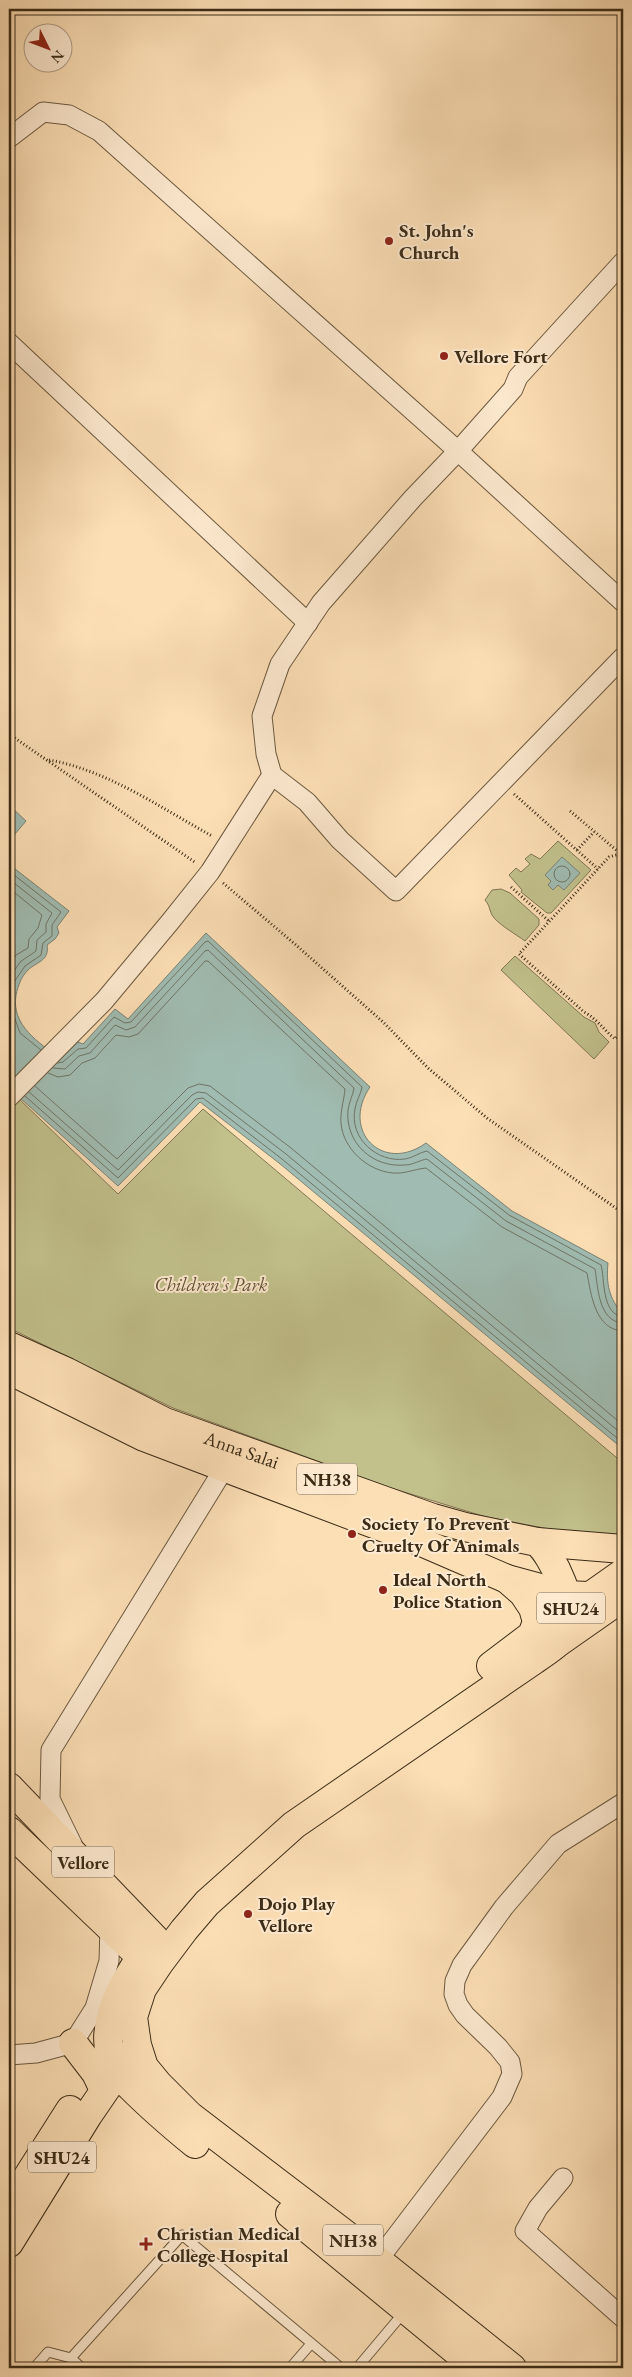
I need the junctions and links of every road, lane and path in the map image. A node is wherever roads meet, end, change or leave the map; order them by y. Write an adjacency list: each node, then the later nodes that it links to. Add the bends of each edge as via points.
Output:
1 (9, 138): 4 (street, via 43,112 69,115 99,131)
2 (623, 262): 4 (street, via 518,377 513,389)
3 (9, 343): 6 (street)
4 (458, 451): 5 (street); 6 (street, via 321,603)
5 (623, 602)
6 (308, 623): 10 (street, via 280,664 262,716)
7 (623, 657): 11 (street)
8 (9, 734): 9 (path)
9 (46, 760): 14 (path, via 73,764 125,788); 18 (path)
10 (272, 775): 11 (street, via 307,802 340,840 396,891); 14 (street)
11 (502, 784): 15 (path)
12 (570, 811): 13 (path)
13 (594, 832): 15 (path); 16 (path)
14 (226, 846): 18 (street)
15 (577, 850): 17 (path)
16 (622, 854): 17 (path, via 609,857)
17 (598, 869): 20 (path)
18 (210, 872): 22 (street, via 104,1001); 23 (path, via 383,1022 428,1068 487,1118)
19 (511, 887): 20 (path)
20 (550, 922): 21 (path, via 519,954 596,1019 615,1040)
21 (623, 1031)
22 (9, 1098)
23 (623, 1213)
24 (9, 1346): 27 (main road, Anna Salai / NH38, via 60,1368 165,1422 433,1518 465,1528)
25 (9, 1370): 26 (main road, Anna Salai / NH38, via 144,1437)
26 (225, 1467): 30 (main road, Anna Salai / NH38, via 443,1550); 39 (street, via 51,1750 50,1799)
27 (537, 1542): 28 (main road, Anna Salai); 33 (main road, via 550,1557)
28 (623, 1549)
29 (623, 1573): 33 (main road, SHU24)
30 (507, 1579): 33 (main road); 34 (main road, Anna Salai / NH38, via 523,1593 537,1622 532,1635)
31 (623, 1589): 33 (main road)
32 (623, 1597): 35 (main road, SHU24)
33 (575, 1600): 34 (main road, SHU24); 35 (main road, NH38, via 568,1629)
34 (521, 1645): 41 (main road, NH38, via 294,1805 234,1853)
35 (549, 1649): 42 (main road, NH38, via 294,1825 207,1903 184,1930 142,1989)
36 (9, 1787): 39 (main road, Vellore)
37 (623, 1803): 50 (street, via 558,1844 504,1906 462,1965 455,1981 454,1994 458,2005 510,2062 512,2074 502,2097)
38 (9, 1831): 40 (main road)
39 (80, 1859): 40 (street); 41 (main road, Vellore)
40 (110, 1926): 41 (main road); 43 (street, via 109,1961 95,2008)
41 (148, 1948): 46 (main road, NH38, via 129,1975 113,2009 108,2031)
42 (133, 2018): 44 (main road, NH38); 46 (main road, SHU24)
43 (73, 2042): 45 (street, via 36,2053); 46 (main road)
44 (137, 2045): 46 (main road, SHU24); 50 (main road, NH38, via 144,2067 190,2116)
45 (9, 2055)
46 (107, 2072): 48 (main road, SHU24, via 60,2123); 49 (main road, SHU24); 51 (main road, NH38)
47 (563, 2178): 52 (street, via 538,2208 525,2232)
48 (9, 2206)
49 (9, 2243)
50 (378, 2260): 61 (main road, NH38)
51 (406, 2309): 59 (lane); 60 (main road, NH38)
52 (623, 2318)
53 (310, 2345): 54 (lane, via 182,2235); 57 (lane); 58 (lane)
54 (71, 2358): 55 (lane, via 48,2352); 56 (lane)
55 (34, 2368)
56 (82, 2368)
57 (290, 2368)
58 (341, 2368)
59 (357, 2368)
60 (477, 2368)
61 (512, 2368)

